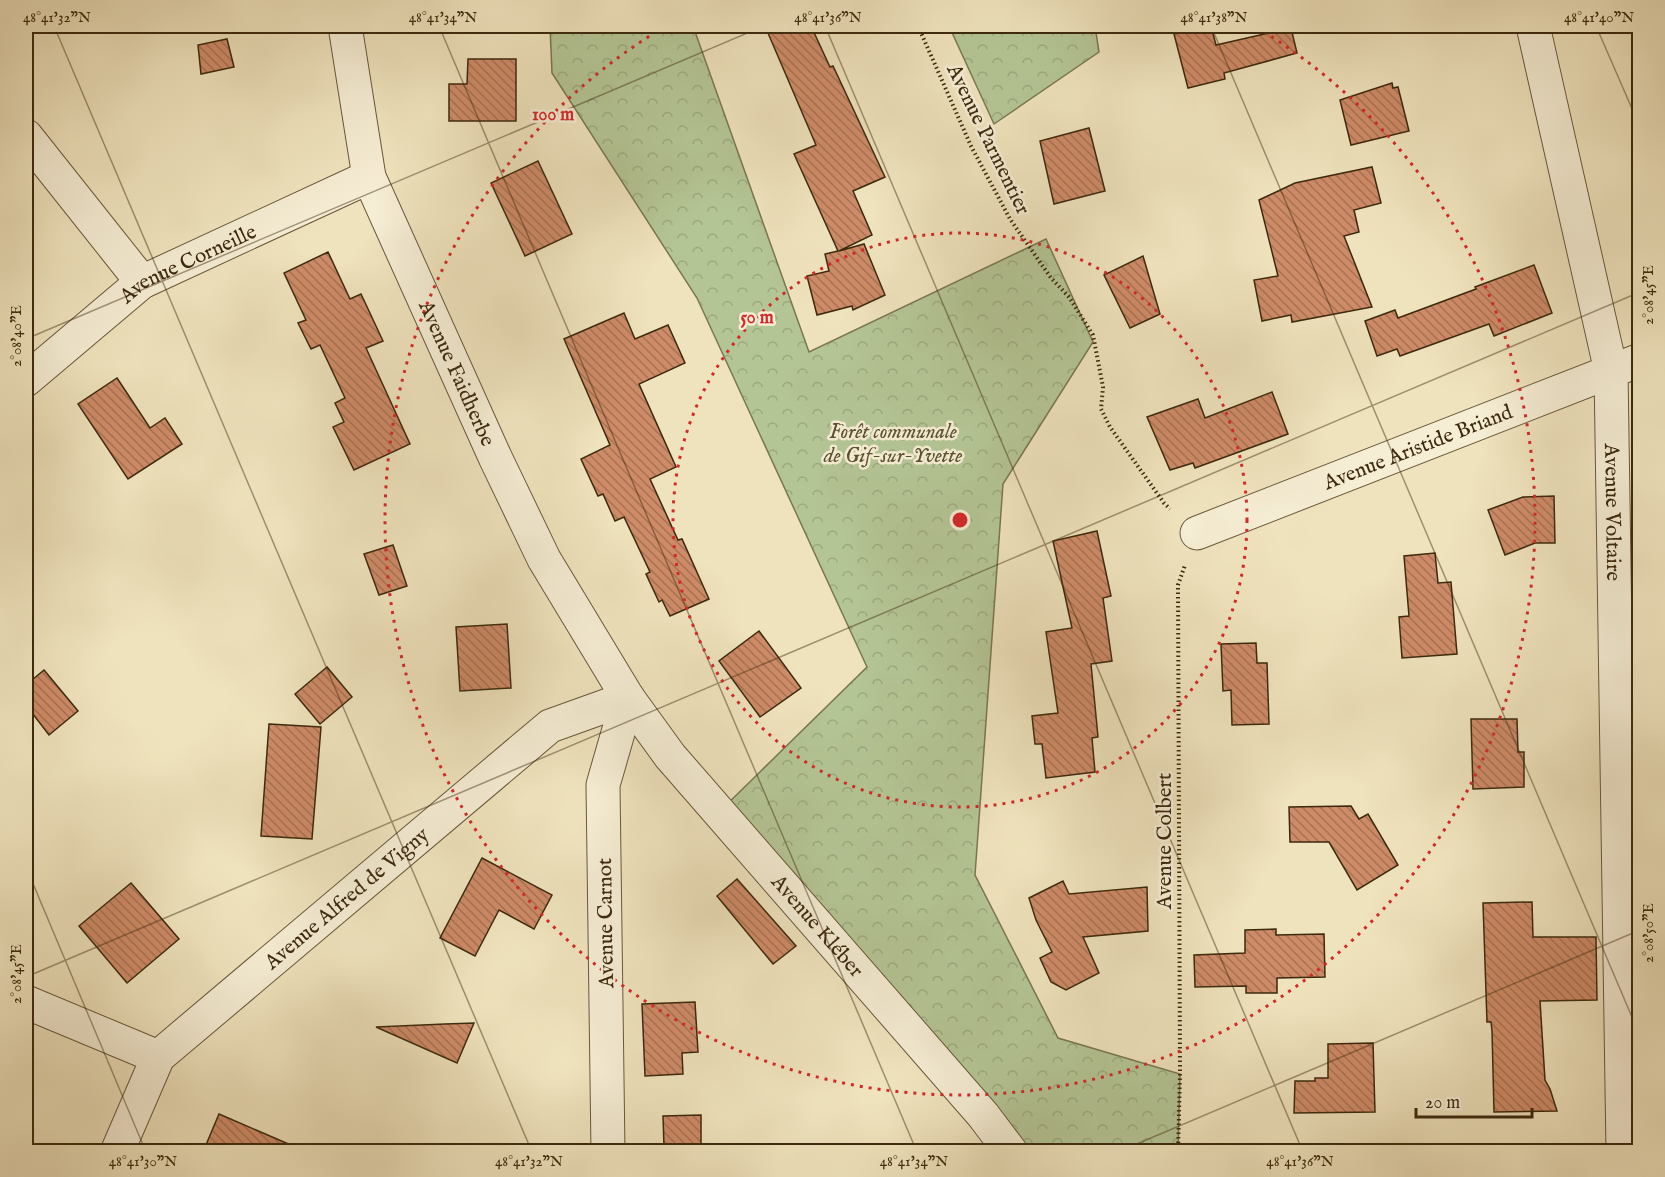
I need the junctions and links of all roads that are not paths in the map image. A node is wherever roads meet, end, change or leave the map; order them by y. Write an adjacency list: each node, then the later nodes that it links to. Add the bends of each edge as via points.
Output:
1 (345, 26): 4 (street, Avenue Faidherbe)
2 (1533, 26): 6 (street, Avenue Voltaire)
3 (26, 136): 5 (street)
4 (369, 177): 5 (street, Avenue Corneille); 9 (street, Avenue Faidherbe, via 544,559)
5 (142, 282): 7 (street, Avenue Corneille)
6 (1625, 365): 8 (street, Avenue Aristide Briand); 12 (street, Avenue Voltaire)
7 (26, 380)
8 (1197, 533)
9 (628, 698): 11 (street, Avenue Alfred de Vigny, via 550,726); 14 (street, Avenue Carnot, via 603,785); 15 (street, Avenue Kléber, via 718,813)
10 (26, 1002): 11 (street)
11 (158, 1057): 13 (street, Avenue Alfred de Vigny)
12 (1630, 1105): 16 (street, Avenue Voltaire)
13 (117, 1152)
14 (608, 1152)
15 (1011, 1152)
16 (1623, 1152)

